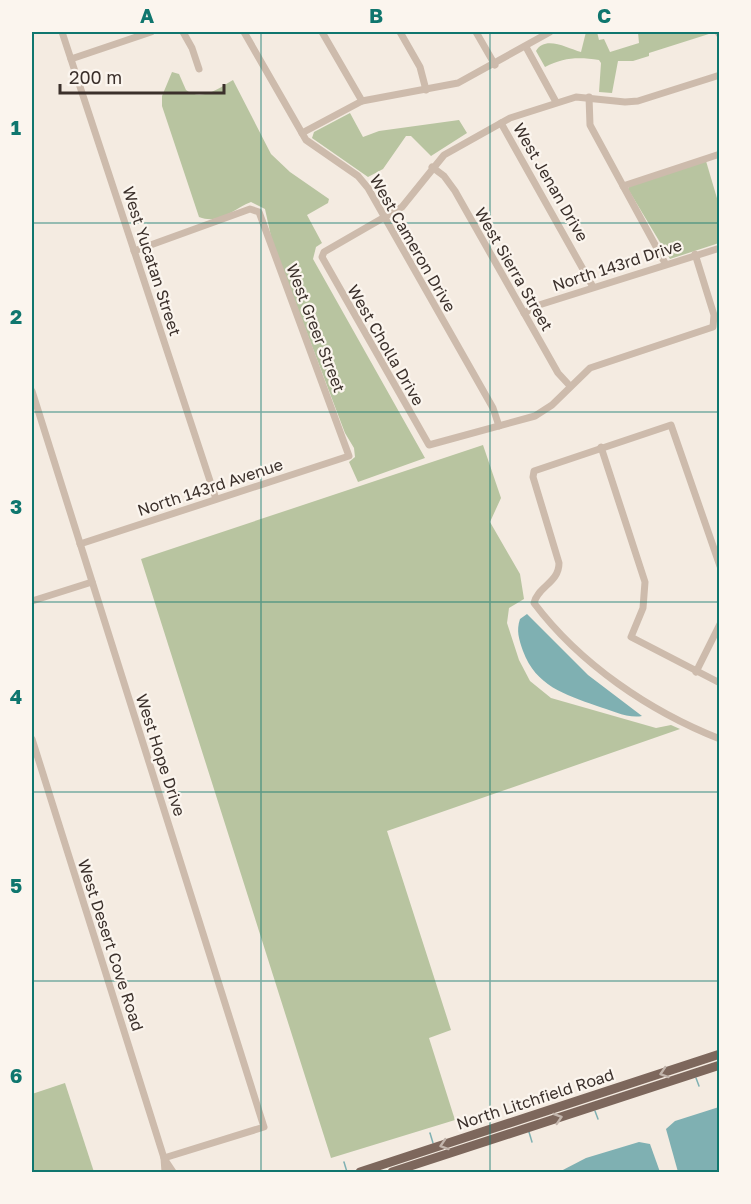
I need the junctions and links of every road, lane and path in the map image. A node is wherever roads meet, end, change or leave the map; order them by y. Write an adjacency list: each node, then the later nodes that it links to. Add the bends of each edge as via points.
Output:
1 (62, 32): 10 (street, West Yucatan Street)
2 (151, 32): 10 (street)
3 (183, 32): 12 (street)
4 (244, 32): 19 (street, West Cameron Drive)
5 (322, 32): 16 (street)
6 (400, 32): 14 (street, via 420,67)
7 (476, 32): 11 (street)
8 (550, 32): 9 (street)
9 (526, 47): 11 (street); 17 (street)
10 (71, 59): 25 (street, West Yucatan Street)
11 (495, 65): 14 (street, via 458,83)
12 (198, 69)
13 (720, 75): 15 (street, via 638,101)
14 (426, 90): 16 (street)
15 (589, 97): 17 (street); 22 (street, via 590,125)
16 (362, 101): 19 (street)
17 (556, 102): 18 (street)
18 (501, 123): 21 (street, via 444,154); 28 (street, West Jenan Drive)
19 (302, 134): 23 (street, West Cameron Drive, via 318,150 358,176)
20 (720, 154): 22 (street)
21 (432, 167): 23 (street, via 405,204); 29 (street, West Sierra Street, via 450,183)
22 (623, 186): 27 (street)
23 (384, 218): 32 (street, West Cameron Drive); 32 (street, West Cholla Drive, via 324,252 322,257 429,446)
24 (720, 248): 26 (street, North 143rd Drive)
25 (134, 250): 34 (street, West Greer Street, via 256,210); 35 (street, West Yucatan Street)
26 (695, 254): 27 (street, North 143rd Drive); 30 (street, via 714,315 713,327 590,368)
27 (665, 263): 28 (street, North 143rd Drive)
28 (594, 287): 29 (street, North 143rd Drive)
29 (524, 313): 30 (street, West Sierra Street, via 558,373)
30 (570, 386): 32 (street, via 541,413)
31 (32, 392): 36 (street, West Hope Drive)
32 (499, 426)
33 (601, 447): 37 (street, via 671,425); 42 (street, via 645,582 645,598 631,637); 45 (street, via 534,471 559,563 557,575 534,603 571,643 621,686 671,717)
34 (349, 456): 35 (street, North 143rd Avenue)
35 (216, 499): 36 (street, North 143rd Avenue)
36 (80, 544): 39 (street, West Hope Drive)
37 (717, 546): 38 (street)
38 (720, 566)
39 (92, 582): 40 (street); 50 (street, West Hope Drive, via 264,1127)
40 (32, 601)
41 (720, 624): 42 (street)
42 (696, 672): 43 (street)
43 (720, 683)
44 (32, 739): 50 (street, West Desert Cove Road)
45 (720, 739)
46 (720, 1054): 48 (main road, North Litchfield Road, one-way to 48)
47 (720, 1065): 48 (main road, North Litchfield Road, one-way to 47)
48 (501, 1131): 49 (main road, North Litchfield Road, one-way to 49); 55 (main road, North Litchfield Road)
49 (424, 1152): 53 (main road, North Litchfield Road); 54 (main road)
50 (164, 1158): 51 (street, West Desert Cove Road); 52 (street, West Desert Cove Road)
51 (165, 1173)
52 (173, 1173)
53 (360, 1173)
54 (374, 1173)
55 (392, 1173)

